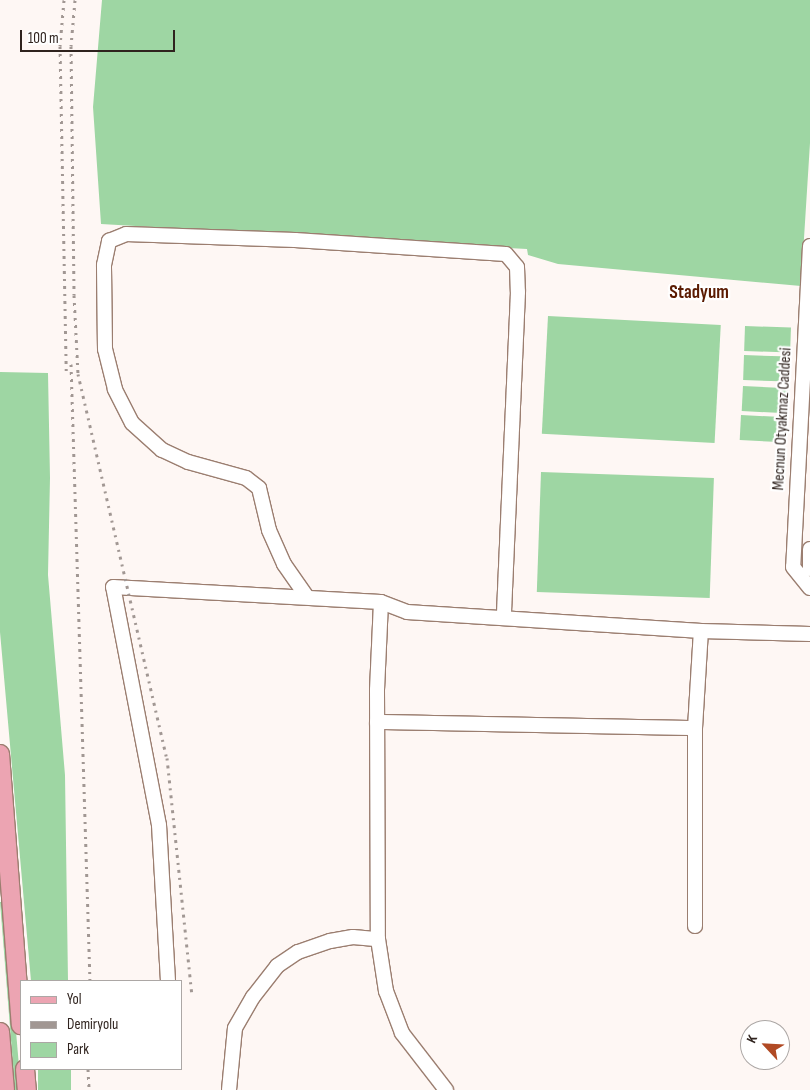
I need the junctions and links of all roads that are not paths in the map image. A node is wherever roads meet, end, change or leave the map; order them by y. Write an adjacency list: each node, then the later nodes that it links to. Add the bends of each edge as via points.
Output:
1 (810, 246): 4 (street, Mecnun Otyakmaz Caddesi, via 793,567)
2 (810, 549): 3 (street)
3 (810, 569)
4 (810, 588)
5 (307, 597): 6 (street); 7 (street, via 284,564 270,530 259,488 246,478 188,462 162,450 132,423 115,389 105,348 104,265 109,241 126,234 295,240 506,254 517,267 518,292); 16 (street, via 113,587 159,825)
6 (381, 602): 7 (street, via 407,612); 10 (street)
7 (504, 618): 8 (street)
8 (701, 631): 9 (street); 11 (street)
9 (810, 634)
10 (377, 722): 11 (street); 15 (street)
11 (695, 728): 14 (street)
12 (0, 754): 13 (main road)
13 (2, 811): 17 (main road)
14 (696, 926)
15 (378, 939): 22 (street, via 330,941 298,952 277,966 235,1028); 23 (street, via 386,991 402,1033)
16 (168, 980)
17 (20, 1014)
18 (0, 1032): 20 (main road)
19 (25, 1070): 21 (main road)
20 (5, 1090)
21 (26, 1090)
22 (229, 1090)
23 (446, 1090)

